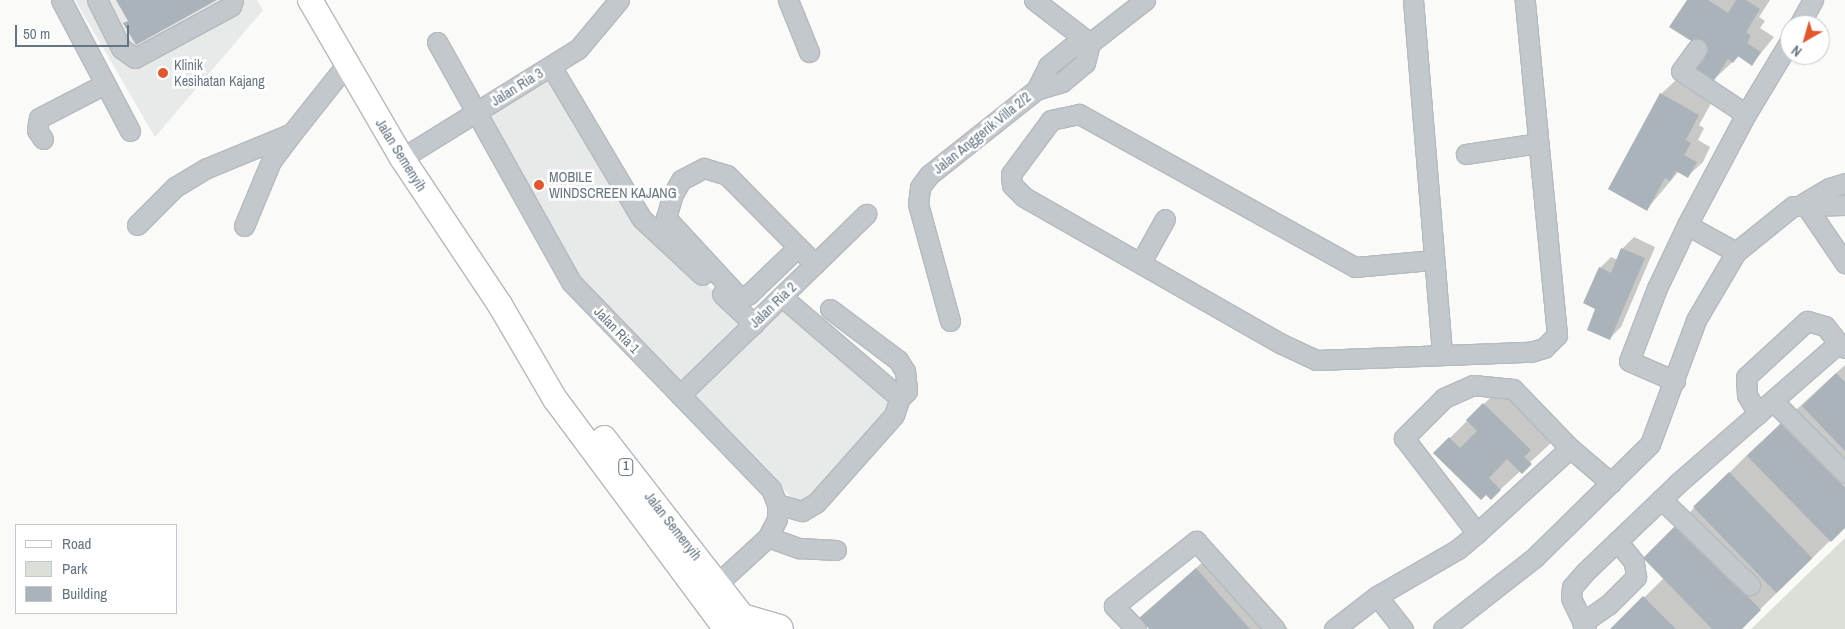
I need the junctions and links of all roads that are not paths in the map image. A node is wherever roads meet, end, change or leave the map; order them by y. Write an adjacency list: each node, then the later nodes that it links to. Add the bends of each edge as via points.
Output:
1 (61, 0): 20 (street)
2 (97, 0): 3 (street, via 121,48 135,58 231,6)
3 (232, 0)
4 (310, 0): 18 (main road, Jalan Semenyih / 1)
5 (619, 0): 19 (street, Jalan Ria 3, via 578,48)
6 (788, 0): 16 (street)
7 (1034, 0): 14 (street)
8 (1145, 0): 14 (street)
9 (1413, 0): 39 (street)
10 (1525, 0): 26 (street)
11 (1813, 0): 12 (street)
12 (1805, 15)
13 (437, 42): 21 (street, Jalan Ria 1)
14 (1090, 43): 46 (street, Jalan Anggerik Villa 2/2, via 1085,63 1062,82 1036,90 929,175 920,187 918,204)
15 (1697, 49): 22 (street, via 1681,71)
16 (809, 52)
17 (1780, 57): 22 (street)
18 (346, 65): 24 (street); 28 (main road, Jalan Semenyih / 1)
19 (551, 66): 21 (street, Jalan Ria 3); 47 (street, via 642,219)
20 (105, 84): 23 (street); 25 (street, via 39,118 37,130)
21 (476, 113): 28 (street, Jalan Ria 3); 51 (street, Jalan Ria 1, via 571,282)
22 (1746, 114): 36 (street)
23 (130, 131)
24 (292, 133): 34 (street, via 215,165 175,186); 35 (street, via 271,161)
25 (43, 140)
26 (1538, 143): 27 (street); 49 (street, via 1557,335 1544,348 1530,352)
27 (1466, 154)
28 (402, 158): 44 (main road, Jalan Semenyih / 1)
29 (1845, 183): 30 (street, via 1829,188)
30 (1804, 203): 31 (street); 38 (street, via 1793,206); 41 (street)
31 (1845, 205)
32 (866, 214): 42 (street, Jalan Ria 2)
33 (1164, 219): 40 (street)
34 (137, 225)
35 (244, 226)
36 (1687, 226): 38 (street); 50 (street, via 1657,288 1630,361)
37 (798, 247): 37 (street, via 727,175 704,168 681,180 673,194 666,218 739,297 748,295); 42 (street)
38 (1736, 252): 50 (street, via 1696,320)
39 (1432, 260): 40 (street, via 1355,267 1079,114 1051,120 1011,174 1012,185 1024,197); 49 (street)
40 (1141, 262): 49 (street, via 1282,344 1317,360)
41 (1845, 263)
42 (815, 264): 43 (street, Jalan Ria 2)
43 (782, 297): 47 (street, Jalan Ria 2); 52 (street)
44 (500, 305): 64 (main road, Jalan Semenyih / 1); 67 (main road, Jalan Semenyih / 1, via 555,399)
45 (830, 309): 52 (street, via 898,360 905,371 907,391)
46 (950, 320)
47 (754, 324): 51 (street, Jalan Ria 2)
48 (1842, 346): 53 (street); 54 (street, via 1825,326 1807,321 1746,377 1747,395)
49 (1442, 354)
50 (1675, 382): 57 (street, via 1650,444)
51 (680, 395): 59 (street, Jalan Ria 1, via 771,489)
52 (900, 398): 59 (street, via 894,415 816,503 802,511)
53 (1773, 401): 54 (street); 56 (street)
54 (1758, 414): 58 (street)
55 (1570, 448): 57 (street); 60 (street); 60 (street, via 1513,389 1473,385 1444,398 1404,438)
56 (1845, 473)
57 (1611, 483): 74 (street, via 1535,557)
58 (1661, 499): 62 (street); 65 (street)
59 (778, 504): 61 (street)
60 (1477, 533): 66 (street, via 1458,549)
61 (768, 537): 63 (street, via 799,548); 64 (street)
62 (1616, 541): 68 (street, via 1572,588 1571,598); 68 (street, via 1634,562 1636,577)
63 (836, 550)
64 (718, 583): 67 (main road, Jalan Semenyih / 1)
65 (1750, 584)
66 (1377, 596): 72 (street); 73 (street)
67 (741, 626): 69 (highway)
68 (1584, 626)
69 (779, 629)
70 (1136, 629): 71 (street, via 1114,606 1196,541)
71 (1275, 629)
72 (1334, 629)
73 (1403, 629)
74 (1443, 629)

